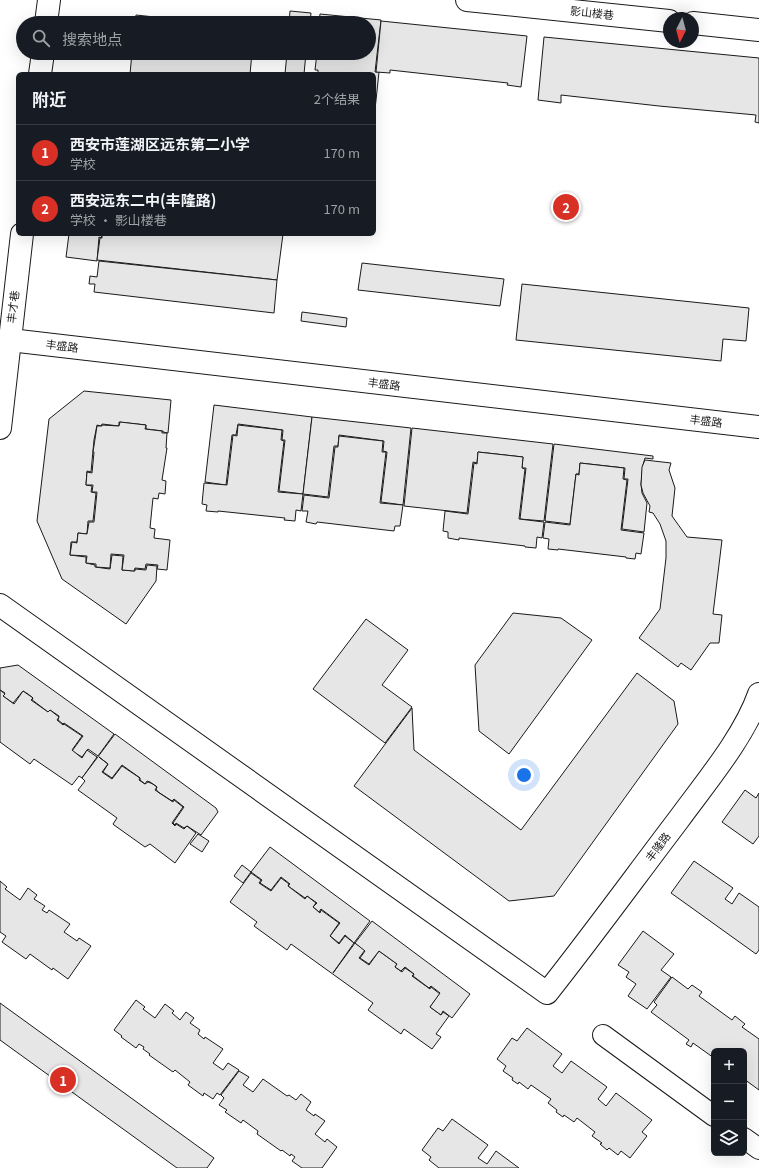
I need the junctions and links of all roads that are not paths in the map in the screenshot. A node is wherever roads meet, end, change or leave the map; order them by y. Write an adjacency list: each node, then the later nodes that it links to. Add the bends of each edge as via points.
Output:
1 (49, 0): 3 (street)
2 (467, 0): 4 (street, 影山楼巷)
3 (47, 16)
4 (663, 20)
5 (699, 24): 6 (street)
6 (759, 30)
7 (42, 60): 8 (street)
8 (40, 72)
9 (22, 236): 10 (street, 丰才巷)
10 (10, 340): 11 (street, 丰盛路); 12 (street, 丰才巷)
11 (759, 427)
12 (0, 428)
13 (0, 605): 14 (street, 丰隆路, via 547,993 723,758 754,709)
14 (759, 694)
15 (603, 1035): 16 (street)
16 (711, 1114)
17 (747, 1140): 18 (street)
18 (759, 1149)

